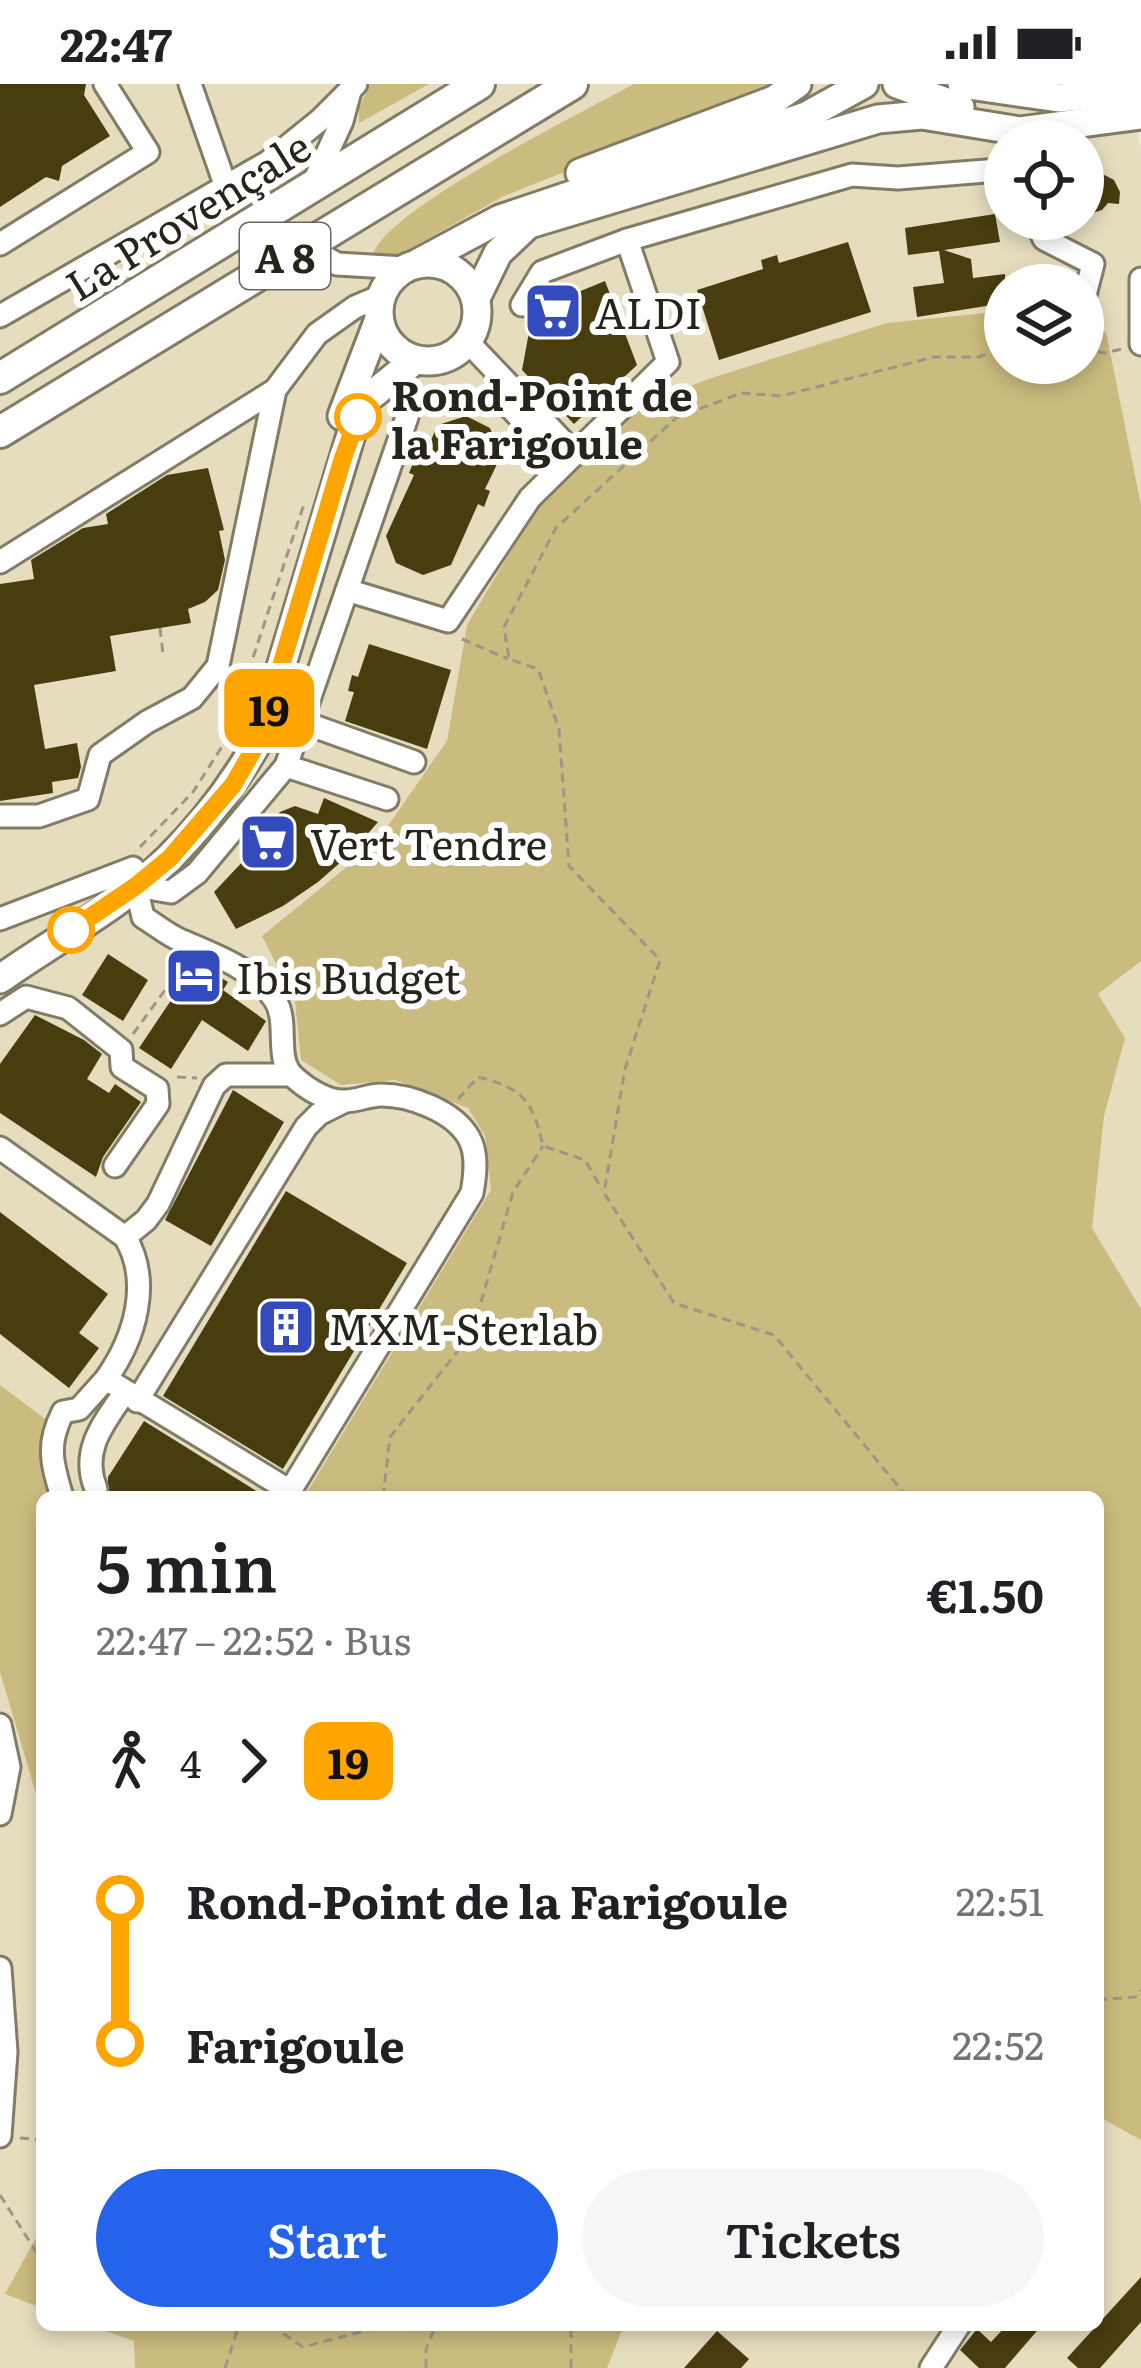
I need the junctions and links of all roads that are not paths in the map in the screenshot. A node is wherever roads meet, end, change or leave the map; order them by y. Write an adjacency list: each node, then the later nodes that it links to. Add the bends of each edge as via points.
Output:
1 (105, 84): 23 (street, via 148,152)
2 (190, 84): 17 (street)
3 (479, 84): 16 (highway, La Provençale / A 8)
4 (572, 84): 24 (highway, La Provençale / A 8)
5 (797, 84): 20 (main road, via 774,100 515,199)
6 (863, 84): 18 (main road, via 806,116)
7 (897, 84): 12 (main road, via 1000,116)
8 (962, 84): 10 (main road, via 1059,98)
9 (353, 87): 16 (street); 17 (street, via 296,141)
10 (1141, 90)
11 (1141, 115): 13 (main road)
12 (1055, 120)
13 (1100, 120)
14 (984, 125): 19 (main road, via 878,119)
15 (984, 171): 21 (street, via 852,175)
16 (313, 184): 35 (highway, La Provençale / A 8)
17 (226, 187): 31 (street)
18 (559, 199): 19 (main road); 20 (main road)
19 (526, 225): 28 (main road)
20 (461, 238): 26 (main road)
21 (627, 240): 29 (street, via 542,272); 39 (street, via 668,362)
22 (1046, 240): 25 (street)
23 (0, 244)
24 (303, 244): 26 (street, via 337,264); 38 (highway, La Provençale / A 8)
25 (1093, 264)
26 (411, 266): 28 (main road, via 433,262 460,273); 30 (main road)
27 (1141, 279): 32 (street)
28 (476, 298): 33 (main road, via 475,328)
29 (522, 305)
30 (380, 307): 34 (main road, via 390,345); 36 (street, via 355,307 316,334); 47 (main road, via 242,735)
31 (0, 316)
32 (1141, 344)
33 (463, 346): 34 (main road, via 437,361); 39 (street)
34 (415, 360): 47 (main road, via 367,399 353,428 259,740 233,785 170,858)
35 (0, 378)
36 (275, 389): 40 (street); 46 (street, via 218,666 192,698 100,755 88,799 40,816)
37 (407, 417): 41 (street)
38 (0, 432)
39 (569, 459): 41 (street, via 530,498 448,621)
40 (0, 562)
41 (347, 590): 42 (street)
42 (302, 722): 43 (street); 44 (street)
43 (414, 762)
44 (286, 766): 45 (street); 47 (street, via 197,873 171,892)
45 (387, 799)
46 (0, 816)
47 (135, 877): 48 (street); 49 (main road); 50 (main road); 52 (street, via 143,917 226,959 274,999)
48 (0, 919)
49 (0, 958)
50 (0, 979)
51 (0, 1014): 55 (street, via 26,997 68,1008 121,1049 122,1067 157,1089 158,1104)
52 (290, 1076): 53 (street); 56 (street, via 226,1075 214,1086 158,1204)
53 (343, 1102): 58 (street, via 306,1127); 62 (street, via 383,1095 445,1114 471,1140 476,1171 472,1193)
54 (0, 1148): 56 (street)
55 (116, 1166)
56 (125, 1237): 57 (street, via 138,1268 138,1297 130,1334)
57 (106, 1378): 58 (street); 60 (street, via 79,1409 63,1412 52,1435)
58 (131, 1396): 59 (street, via 93,1442); 61 (street)
59 (95, 1489)
60 (60, 1491)
61 (284, 1491)
62 (291, 1491)
63 (0, 1725): 64 (street, via 9,1766)
64 (0, 1814)
65 (0, 1968): 66 (street)
66 (0, 2136)
67 (955, 2331): 68 (street)
68 (931, 2368)

